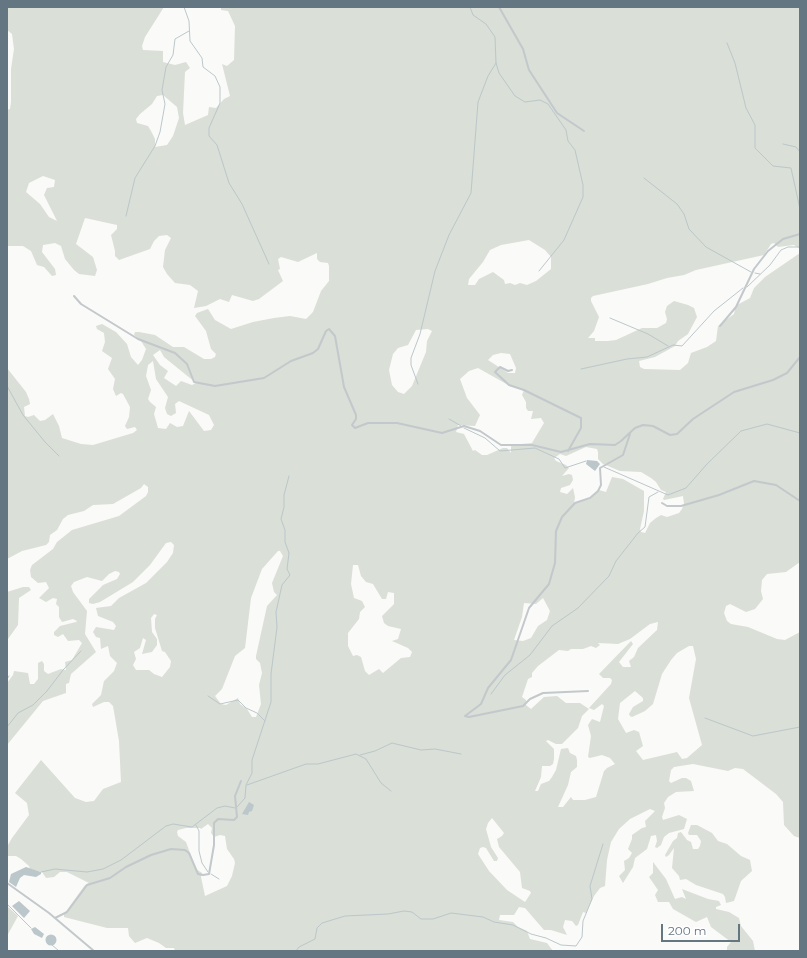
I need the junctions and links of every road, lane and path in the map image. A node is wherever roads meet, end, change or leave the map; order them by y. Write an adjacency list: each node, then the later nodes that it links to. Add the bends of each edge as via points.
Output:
1 (499, 7): 2 (street, via 523,48 529,70 557,113)
2 (584, 131)
3 (800, 234): 5 (street, via 783,239 764,256 754,269 736,307)
4 (74, 296): 9 (street, via 81,304 138,340 175,353 187,364 194,382 221,387 264,378 291,361 318,350 329,329 335,336 344,387 356,415 352,426 355,428 368,423 396,424 442,433 464,426 480,431 502,445 532,445 553,451)
5 (720, 326)
6 (800, 357): 8 (street, via 787,373 734,392 693,419 677,434 670,435 644,424)
7 (512, 370): 9 (street, via 500,367 495,372 509,385 581,418 581,428)
8 (630, 432): 9 (street, via 615,445 590,444); 12 (street, via 622,455 600,468 601,485 598,490 590,498 575,503 562,517 556,531 555,563 549,584 529,608 511,660 488,688 481,704 465,716 523,706 530,699 543,693)
9 (568, 451)
10 (800, 501): 11 (street, via 776,485 754,481 681,506 673,507)
11 (662, 503)
12 (588, 691)
13 (241, 781): 15 (street, via 235,796 237,818 218,819 214,823 214,846 209,874 198,874 185,850 171,849 151,855 110,878 87,885 67,912)
14 (7, 883): 15 (street)
15 (55, 918): 16 (street)
16 (94, 951)

